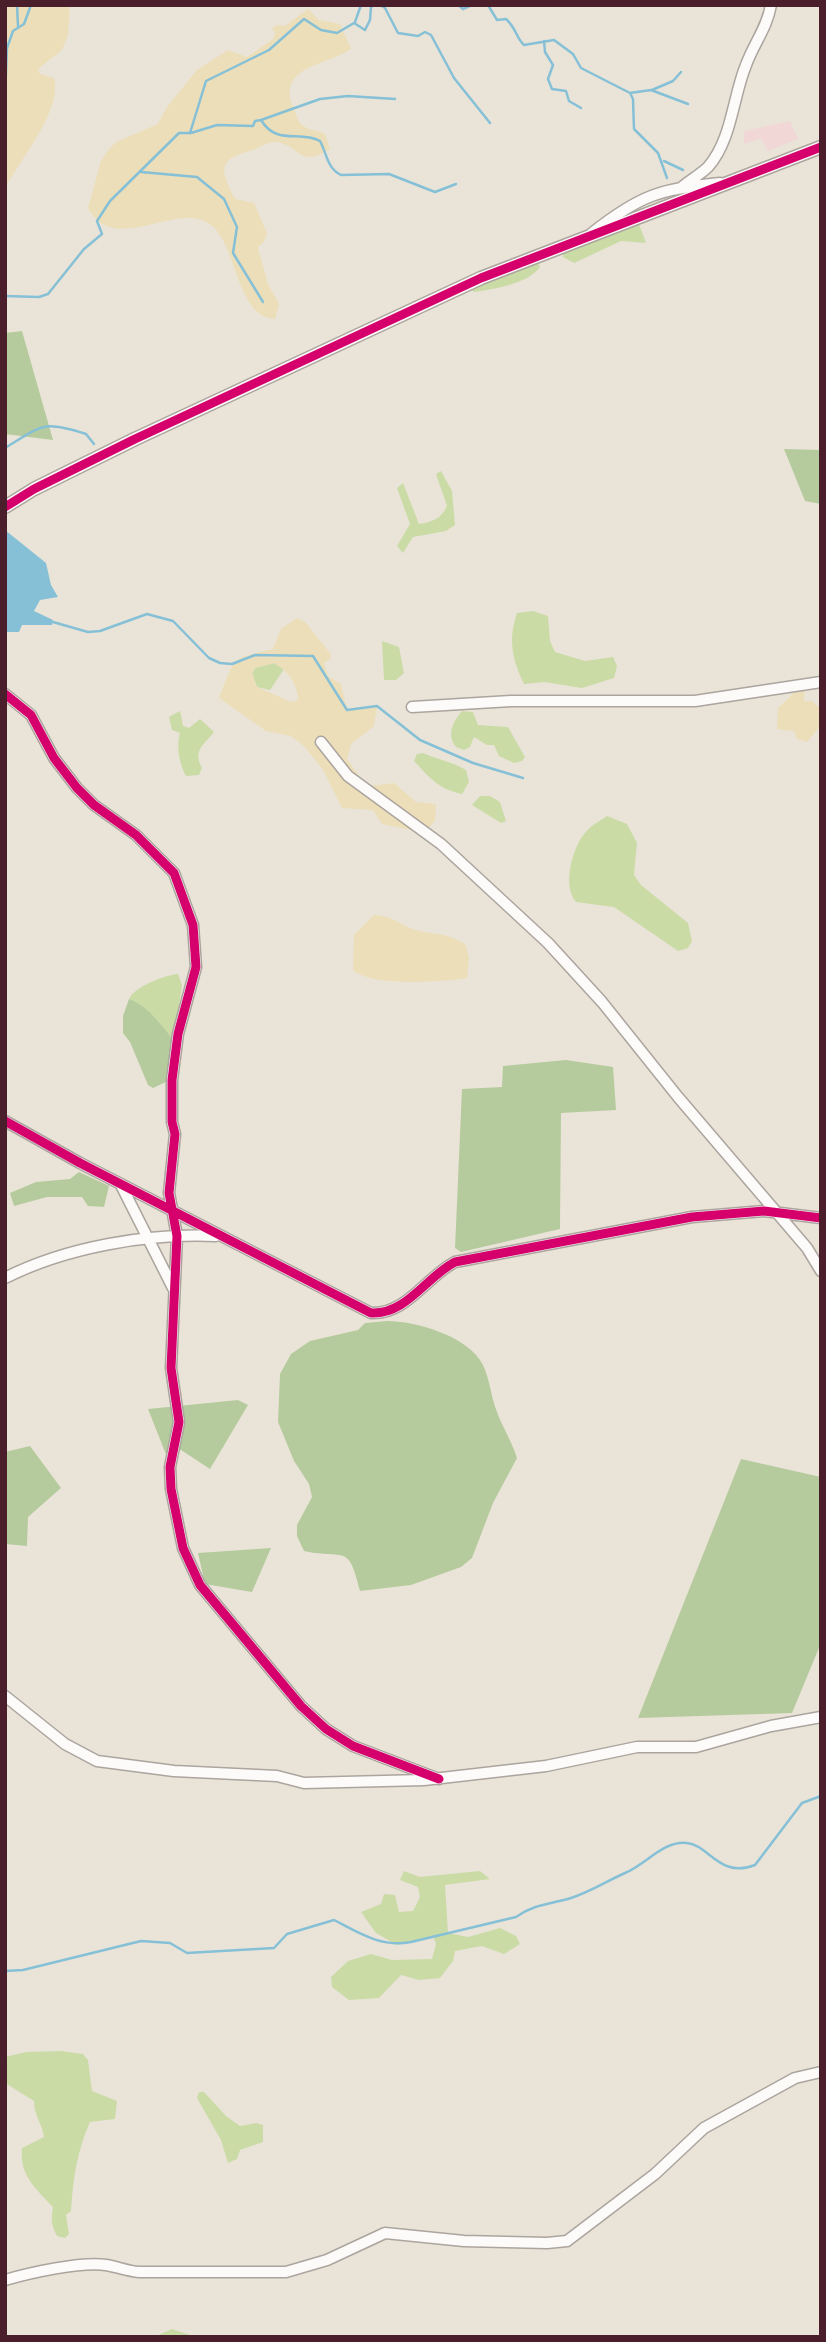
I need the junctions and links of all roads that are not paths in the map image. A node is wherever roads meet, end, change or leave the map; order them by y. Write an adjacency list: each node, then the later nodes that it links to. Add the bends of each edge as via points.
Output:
1 (771, 5): 4 (street, via 766,28 744,68 716,155)
2 (821, 147): 3 (street)
3 (730, 182): 4 (street); 5 (street)
4 (682, 187): 5 (street, via 642,198)
5 (590, 234): 6 (street, via 298,362)
6 (5, 507)
7 (821, 682): 9 (street, via 695,701 511,701)
8 (5, 694): 13 (street, via 31,715 77,788 162,858 185,896 196,943 196,967 179,1029 172,1080 175,1134)
9 (412, 707)
10 (321, 741): 14 (street, via 348,776 441,844 548,943)
11 (5, 1121): 12 (street)
12 (121, 1184): 13 (street); 18 (street)
13 (170, 1210): 16 (street); 17 (street)
14 (775, 1213): 15 (street); 17 (street, via 692,1217 455,1262 394,1311 384,1313 355,1307); 19 (street)
15 (821, 1218)
16 (177, 1236): 17 (street); 18 (street); 23 (street)
17 (219, 1236)
18 (149, 1240): 22 (street, via 80,1252); 23 (street)
19 (807, 1248): 20 (street); 21 (street)
20 (821, 1256)
21 (821, 1270)
22 (5, 1278)
23 (175, 1295): 26 (street, via 172,1368 179,1422 170,1489 183,1548 200,1585 301,1706 326,1729 353,1746)
24 (5, 1696): 26 (street, via 65,1744 97,1761 329,1784)
25 (821, 1717): 26 (street, via 696,1747 637,1747 565,1763)
26 (439, 1779)
27 (821, 2072): 28 (street, via 795,2078 704,2128 655,2174 567,2241 464,2241 385,2233 327,2260 286,2272 139,2272 106,2265)
28 (5, 2280)

